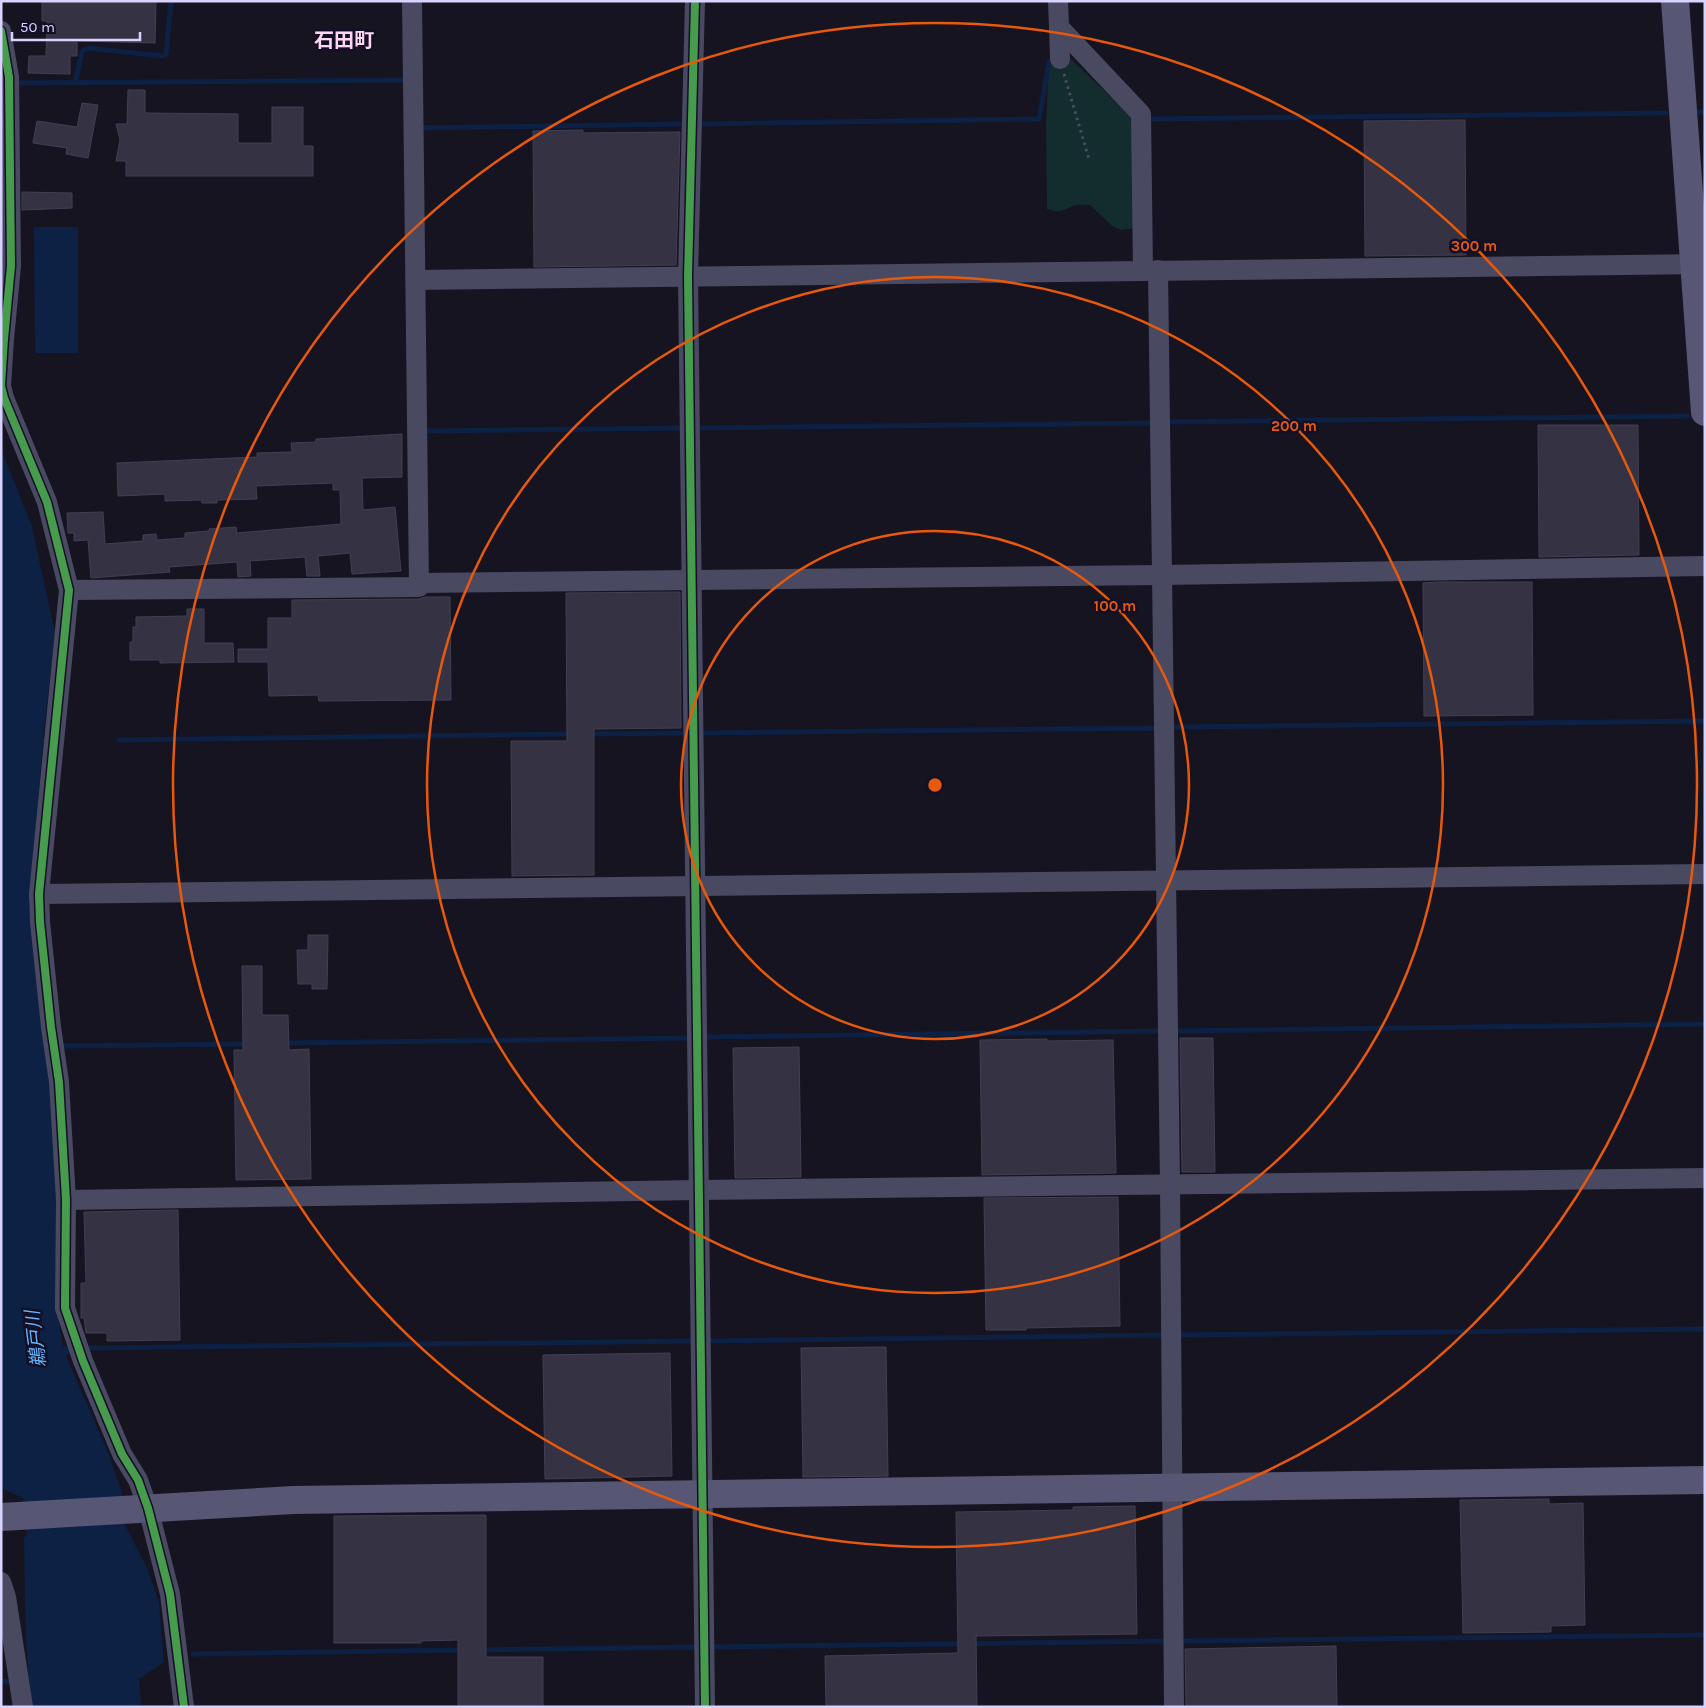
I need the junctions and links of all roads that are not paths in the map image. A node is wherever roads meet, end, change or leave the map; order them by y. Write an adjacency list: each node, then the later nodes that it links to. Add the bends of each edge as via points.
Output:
1 (412, 1): 11 (street)
2 (695, 1): 10 (street)
3 (1058, 1): 5 (street)
4 (1675, 1): 8 (street)
5 (1059, 27): 7 (street); 9 (street, via 1141,114)
6 (1, 31): 17 (street, via 9,77 11,266 2,386 47,502)
7 (1060, 59)
8 (1700, 264): 9 (street); 12 (street)
9 (1150, 270): 10 (street); 14 (street)
10 (688, 276): 11 (street); 15 (street)
11 (417, 280): 16 (street)
12 (1705, 412)
13 (1705, 566): 14 (street)
14 (1162, 575): 15 (street); 19 (street)
15 (691, 580): 16 (street); 20 (street)
16 (419, 584): 17 (street, via 419,587)
17 (69, 590): 21 (street)
18 (1705, 874): 19 (street)
19 (1166, 880): 20 (street); 23 (street)
20 (695, 886): 21 (street); 24 (street)
21 (39, 894): 25 (street, via 59,1082)
22 (1705, 1178): 23 (street)
23 (1170, 1184): 24 (street); 27 (street)
24 (698, 1190): 25 (street); 28 (street)
25 (66, 1200): 29 (street, via 65,1308 83,1361 122,1454 138,1480)
26 (1705, 1480): 27 (street)
27 (1173, 1488): 28 (street); 35 (street)
28 (702, 1494): 29 (street, via 293,1500); 34 (street)
29 (139, 1508): 30 (street); 33 (street, via 170,1594)
30 (8, 1517)
31 (1, 1582): 32 (street)
32 (23, 1707)
33 (184, 1707)
34 (705, 1707)
35 (1174, 1707)

